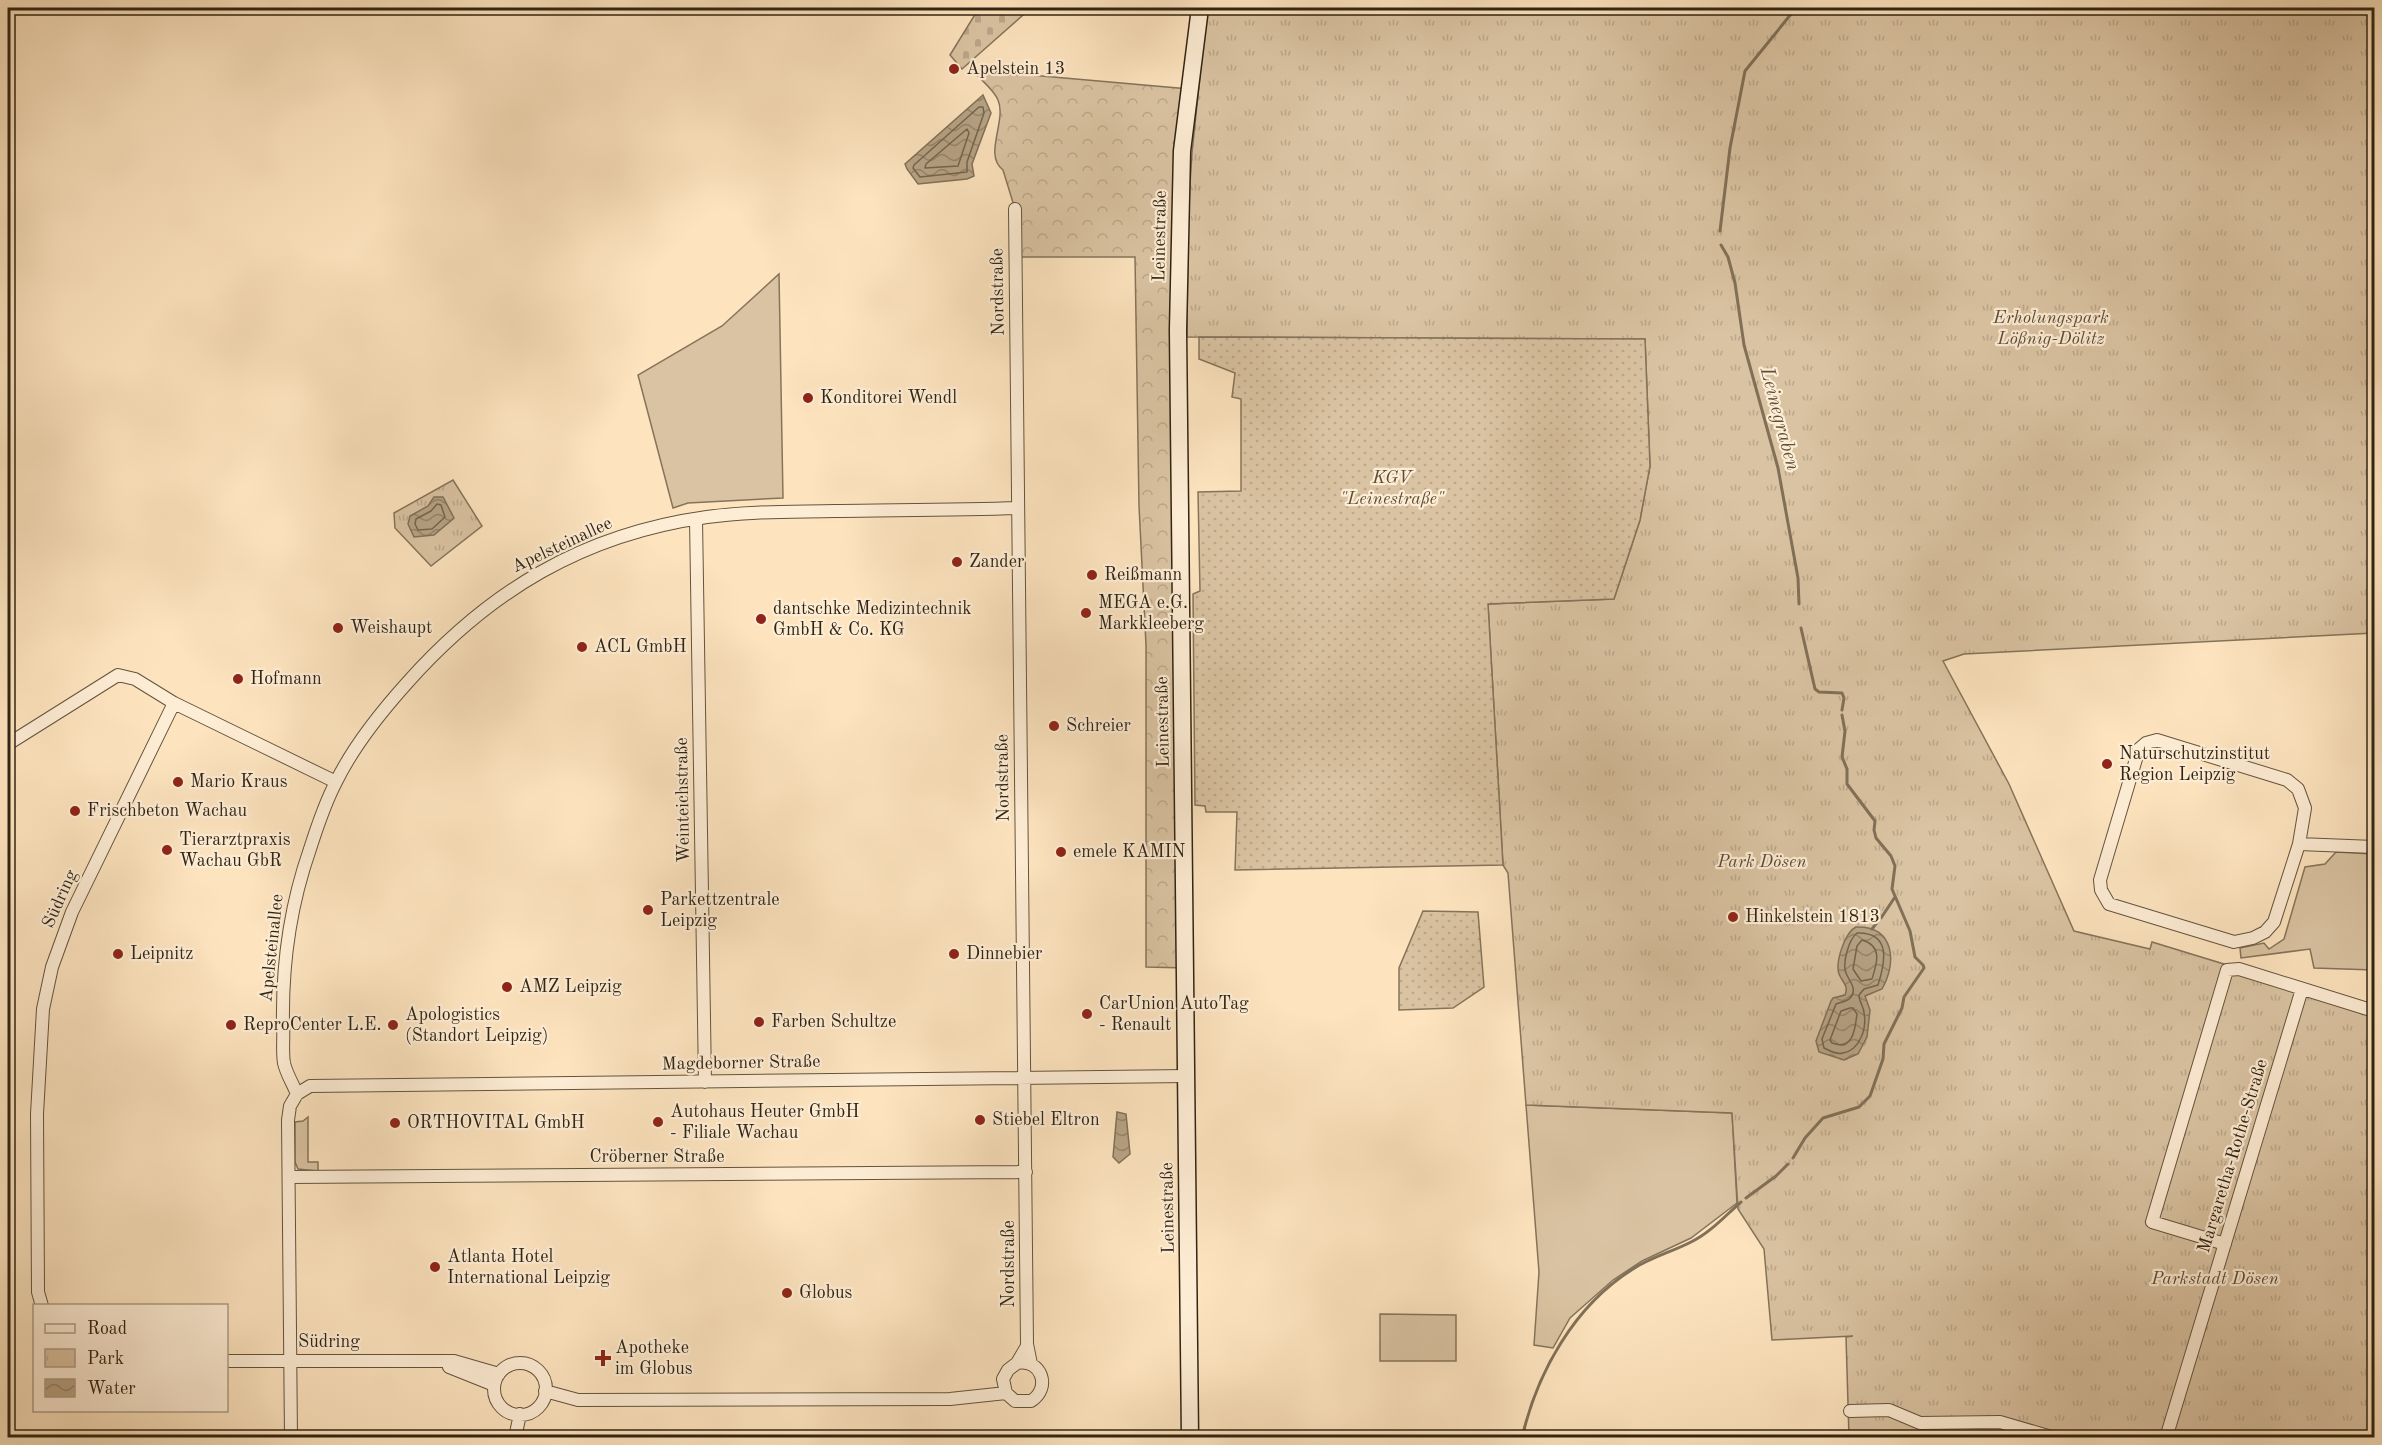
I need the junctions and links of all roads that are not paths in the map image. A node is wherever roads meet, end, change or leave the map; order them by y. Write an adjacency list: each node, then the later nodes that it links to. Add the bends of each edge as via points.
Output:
1 (1200, 8): 12 (main road, Leinestraße, via 1182,151 1179,225)
2 (1015, 209): 3 (street, Nordstraße)
3 (1018, 508): 4 (street, Apelsteinallee, via 789,512); 13 (street, Nordstraße)
4 (696, 519): 7 (street, Apelsteinallee, via 623,535 515,586 453,635 425,663 379,714); 14 (street, Weinteichstraße)
5 (174, 703): 6 (street, via 135,679 118,675); 7 (street); 19 (street, Südring, via 72,912 46,988 37,1114)
6 (8, 744)
7 (336, 782): 15 (street, Apelsteinallee, via 298,883 289,932 283,985 284,1065)
8 (2299, 844): 8 (street, via 2274,922 2253,938 2234,942 2109,904 2101,890 2100,880 2139,749 2157,740 2287,780 2298,789 2305,808); 9 (street)
9 (2374, 847)
10 (2302, 989): 11 (street); 18 (street, Margaretha-Rothe-Straße); 18 (street, via 2239,969 2228,970 2152,1222)
11 (2374, 1011)
12 (1187, 1076): 13 (street, Magdeborner Straße); 32 (main road, Leinestraße)
13 (1025, 1077): 14 (street, Magdeborner Straße); 16 (street, Nordstraße)
14 (705, 1082): 15 (street, Magdeborner Straße, via 310,1086)
15 (297, 1094): 17 (street, via 288,1120)
16 (1026, 1172): 17 (street, Cröberner Straße); 20 (street, Nordstraße)
17 (289, 1177): 21 (street)
18 (2225, 1244): 34 (street, Margaretha-Rothe-Straße)
19 (42, 1304)
20 (1027, 1346): 23 (street); 24 (street, Nordstraße)
21 (290, 1360): 22 (street, Südring); 25 (street, Südring, via 431,1360); 30 (street)
22 (228, 1361)
23 (1017, 1363): 24 (street); 27 (street, via 1005,1374)
24 (1031, 1364): 27 (street, Nordstraße, via 1043,1378 1039,1395 1021,1402)
25 (496, 1379): 26 (street, via 510,1364 526,1364 540,1372); 29 (street, via 494,1392 499,1404 510,1413)
26 (545, 1391): 27 (street, Nordstraße, via 578,1400 950,1399); 29 (street, via 536,1409)
27 (1006, 1393)
28 (1850, 1410): 33 (street, via 1889,1410 1920,1423 2001,1422)
29 (520, 1414): 31 (street)
30 (291, 1437)
31 (515, 1437)
32 (1190, 1437)
33 (2055, 1437)
34 (2166, 1437)

